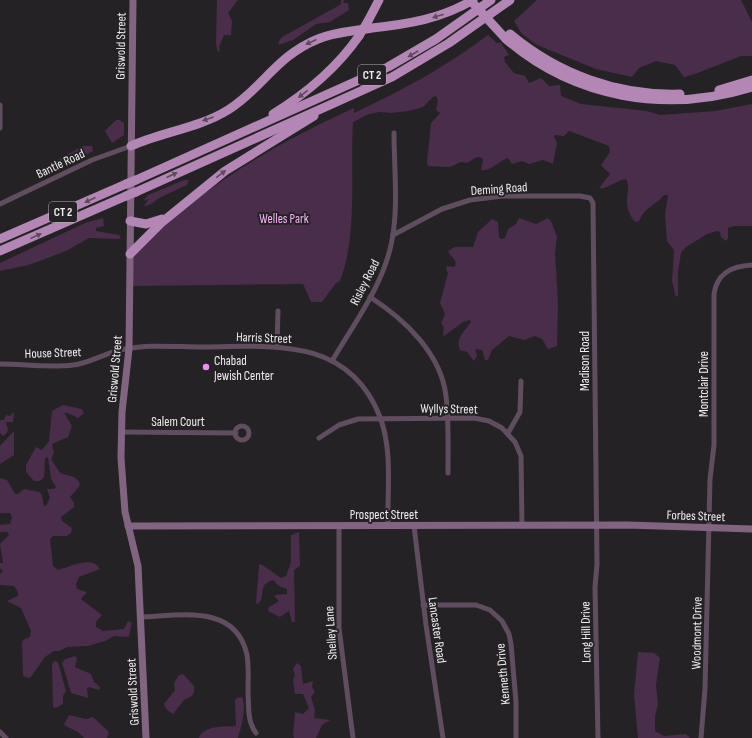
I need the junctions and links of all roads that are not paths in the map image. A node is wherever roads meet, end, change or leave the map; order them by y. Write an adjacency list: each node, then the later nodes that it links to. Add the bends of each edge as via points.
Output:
1 (133, 0): 16 (main road, Griswold Street)
2 (379, 0): 14 (highway, one-way to 14, bridge, via 359,36 336,65 311,88)
3 (470, 0): 8 (highway, bridge)
4 (473, 0): 16 (highway, one-way to 16, via 422,21 338,33 311,42 285,58 228,110)
5 (478, 0): 8 (highway)
6 (492, 0): 14 (highway, CT 2, one-way to 14, via 442,36 400,61)
7 (510, 0): 12 (highway, CT 2, via 416,64)
8 (508, 36): 9 (highway, via 570,72 594,82 627,90 688,94 718,90); 10 (highway, via 525,54 556,73 616,95 651,100 684,100 720,96)
9 (752, 80)
10 (752, 87)
11 (0, 105): 13 (street)
12 (322, 108): 19 (highway, one-way to 12, via 237,163 304,123); 23 (highway, CT 2, one-way to 12, bridge)
13 (0, 128)
14 (242, 133): 22 (highway, CT 2, one-way to 22, bridge)
15 (394, 133): 21 (street, Risley Road)
16 (131, 146): 18 (street, Bantle Road, via 92,160); 20 (main road, Griswold Street)
17 (590, 198): 21 (street, Deming Road, via 503,196 475,199 442,209); 40 (street, Madison Road, via 594,209)
18 (0, 204)
19 (168, 216): 20 (highway, via 146,224); 24 (highway)
20 (130, 221): 24 (main road, Griswold Street)
21 (393, 234): 26 (street, Risley Road, via 387,263)
22 (0, 239)
23 (0, 251)
24 (130, 254): 29 (main road, Griswold Street)
25 (752, 265): 47 (street, Montclair Drive, via 736,266 728,270 719,278 714,290 714,445)
26 (370, 297): 30 (street, Risley Road); 34 (street, via 406,325 432,357 445,387)
27 (278, 311): 28 (street)
28 (277, 346): 29 (street, Harris Street); 30 (street, Harris Street, via 305,350)
29 (129, 348): 31 (street, House Street, via 90,362 73,365); 35 (main road, Griswold Street)
30 (332, 361): 33 (street, Harris Street, via 359,384)
31 (0, 364)
32 (521, 381): 37 (street, via 520,412)
33 (380, 418): 34 (street, Wyllys Street); 38 (street, Wyllys Street, via 348,421); 43 (street, Harris Street, via 387,450)
34 (447, 418): 37 (street, Wyllys Street, via 484,419); 39 (street)
35 (121, 432): 36 (street, Salem Court); 41 (main road, Griswold Street, via 123,496)
36 (236, 433)
37 (508, 433): 45 (street, Wyllys Street, via 518,446 521,461)
38 (319, 438)
39 (448, 472)
40 (597, 525): 45 (main road, Prospect Street); 46 (main road, Prospect Street); 58 (street, Long Hill Drive, via 595,587)
41 (128, 526): 42 (main road, Prospect Street); 50 (main road, Griswold Street, via 137,561)
42 (339, 526): 43 (main road, Prospect Street); 55 (street, Shelley Lane, via 339,628)
43 (388, 526): 44 (main road, Prospect Street)
44 (414, 526): 45 (main road, Prospect Street); 49 (street, Lancaster Road)
45 (522, 526)
46 (640, 526): 47 (main road, Forbes Street)
47 (709, 528): 48 (main road, Forbes Street); 59 (street, Woodmont Drive, via 705,689)
48 (752, 529)
49 (423, 605): 56 (street, Lancaster Road); 57 (street, Kenneth Drive, via 476,605 490,610 502,620 511,644)
50 (140, 617): 52 (street, via 205,615 232,628 240,637 247,654 249,716); 54 (main road, Griswold Street)
51 (0, 732): 53 (street)
52 (256, 733)
53 (6, 738)
54 (146, 738)
55 (353, 738)
56 (443, 738)
57 (516, 738)
58 (598, 738)
59 (701, 738)

